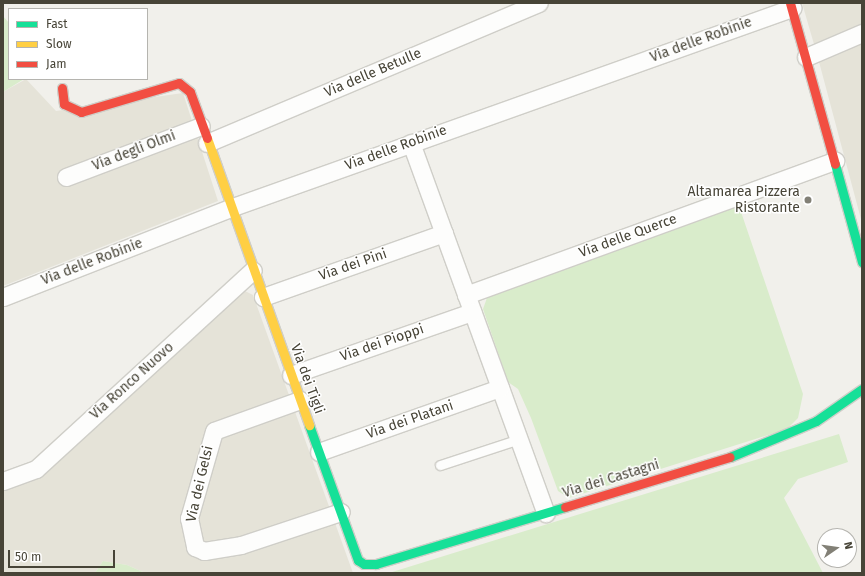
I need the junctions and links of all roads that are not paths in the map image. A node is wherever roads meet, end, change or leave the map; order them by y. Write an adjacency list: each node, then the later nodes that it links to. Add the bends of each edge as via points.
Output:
1 (538, 3): 7 (street, Via delle Betulle)
2 (791, 5): 4 (street); 8 (street, Via delle Robinie)
3 (862, 33): 4 (street)
4 (806, 57): 9 (street)
5 (62, 88): 6 (street, via 64,104 81,112 179,84 190,92)
6 (201, 126): 7 (street); 10 (street, Via degli Olmi)
7 (207, 143): 11 (street)
8 (410, 143): 11 (street, Via delle Robinie); 12 (street)
9 (835, 161): 13 (street); 15 (street, Via delle Querce)
10 (66, 176)
11 (230, 208): 14 (street, Via dei Tigli); 16 (street, Via delle Robinie)
12 (444, 233): 15 (street); 17 (street, Via dei Pini)
13 (862, 262)
14 (253, 270): 17 (street, Via dei Tigli); 26 (street, Via Ronco Nuovo, via 36,469)
15 (466, 295): 18 (street)
16 (3, 297)
17 (263, 297): 19 (street, Via dei Tigli)
18 (472, 312): 19 (street, Via dei Pioppi); 20 (street)
19 (291, 375): 22 (street, Via dei Tigli)
20 (500, 388): 23 (street); 24 (street, Via dei Platani)
21 (862, 389): 28 (street, Via dei Castagni, via 816,421 769,444)
22 (300, 400): 24 (street, Via dei Tigli); 27 (street, Via dei Gelsi, via 212,433 189,518 195,547 204,551 241,545)
23 (519, 438): 25 (lane); 28 (street)
24 (319, 452): 27 (street, Via dei Tigli)
25 (440, 465)
26 (3, 480)
27 (341, 512): 29 (street, Via dei Tigli)
28 (546, 513): 29 (street, Via dei Castagni, via 376,564)
29 (358, 560)

